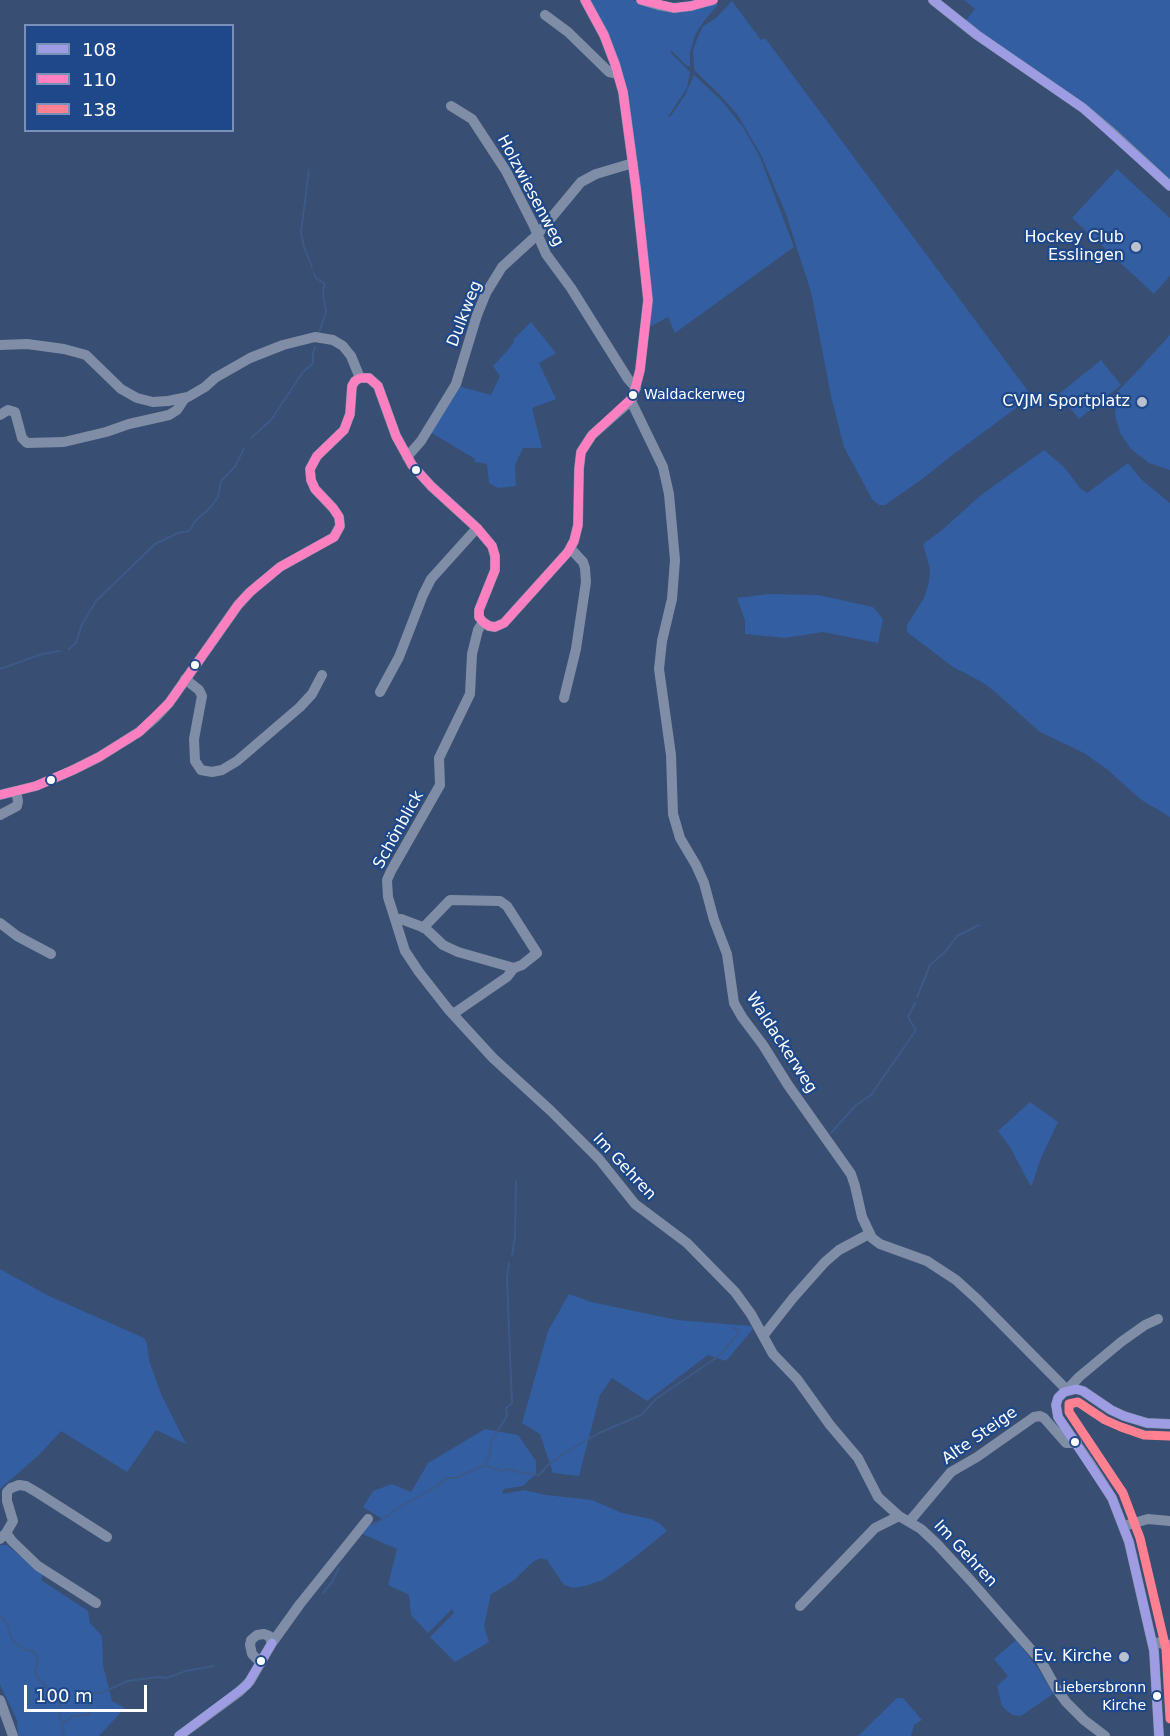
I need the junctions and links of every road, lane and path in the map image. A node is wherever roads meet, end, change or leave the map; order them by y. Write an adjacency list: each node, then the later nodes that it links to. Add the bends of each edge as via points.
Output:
1 (585, 0): 6 (street, via 604,35)
2 (640, 0): 3 (street, via 674,8)
3 (713, 0)
4 (933, 0): 9 (street, via 1083,108)
5 (545, 15): 6 (street, via 609,72)
6 (618, 74): 8 (street)
7 (451, 106): 10 (street, Holzwiesenweg, via 472,119 506,171)
8 (633, 163): 10 (street, Dulkweg, via 596,174 578,185); 13 (street, via 648,300)
9 (1170, 186)
10 (537, 235): 13 (street, Holzwiesenweg); 17 (street, Dulkweg, via 502,267 489,288 456,384 422,441)
11 (0, 345): 14 (street, via 27,344 86,355 132,396 157,402)
12 (360, 378): 14 (street, via 343,346 315,337 250,358); 17 (street, Schönblick, via 369,378 378,386 393,431); 22 (street, via 352,386 346,427 317,456 310,469 315,489 339,517 337,534 276,569 255,586)
13 (636, 388): 15 (street)
14 (184, 398): 16 (street, via 177,410 169,414 64,442 27,443 15,412 6,411)
15 (630, 401): 19 (street, via 583,448 578,525); 35 (street, Waldackerweg, via 663,467 669,489 675,560 659,669 674,821 704,883 727,954 736,1008 851,1174)
16 (0, 416)
17 (407, 457): 18 (street, Schönblick, via 421,476)
18 (477, 528): 20 (street, Schönblick, via 492,546 495,560 493,577 479,608); 23 (street, via 431,579)
19 (570, 548): 20 (street, via 504,623 495,627); 24 (street, via 583,562 586,582)
20 (483, 622): 28 (street, Schönblick, via 471,654 471,692 439,758 440,787 388,877 387,894)
21 (322, 675): 22 (street, via 300,707 237,761 212,772 201,770 195,761 194,739 201,696)
22 (185, 680): 25 (street, via 164,709 135,735 85,764)
23 (380, 692)
24 (564, 698)
25 (16, 791): 26 (street); 27 (street, via 17,806)
26 (0, 795)
27 (0, 815)
28 (395, 919): 30 (street); 33 (street, Schönblick, via 407,955)
29 (0, 923): 31 (street)
30 (423, 928): 32 (street, via 458,952); 32 (street, via 451,899 500,901 537,953)
31 (51, 954)
32 (514, 968): 33 (street)
33 (453, 1014): 34 (street, Schönblick)
34 (534, 1096): 37 (street, Im Gehren, via 594,1154 635,1204 687,1243 731,1287)
35 (869, 1234): 37 (street, via 825,1262); 38 (street, via 880,1244 927,1261 956,1280)
36 (1158, 1319): 38 (street, via 1121,1342)
37 (763, 1336): 41 (street, Im Gehren, via 773,1354 858,1458 876,1495)
38 (1067, 1390): 39 (street, via 1083,1391 1116,1413 1136,1420); 40 (street, via 1057,1400 1056,1412)
39 (1170, 1424)
40 (1077, 1443): 44 (street, Alte Steige, via 1066,1443 1042,1417 1034,1417 951,1472); 45 (street, via 1112,1498)
41 (899, 1516): 44 (street, Im Gehren); 49 (street, via 875,1528)
42 (368, 1519): 51 (street)
43 (1170, 1521): 45 (street, via 1148,1519)
44 (909, 1522): 57 (street, Im Gehren, via 937,1544 1009,1623 1041,1661 1070,1707)
45 (1124, 1526): 50 (street)
46 (3, 1536): 47 (street, via 13,1521 7,1492 22,1485); 48 (street)
47 (107, 1537)
48 (96, 1604)
49 (800, 1606)
50 (1153, 1642): 52 (street); 58 (street)
51 (272, 1643): 53 (street); 53 (street, via 264,1634 251,1640 252,1654)
52 (1170, 1645)
53 (261, 1663): 56 (street, via 243,1688)
54 (0, 1700): 55 (street)
55 (13, 1736)
56 (179, 1736)
57 (1105, 1736)
58 (1159, 1736)

